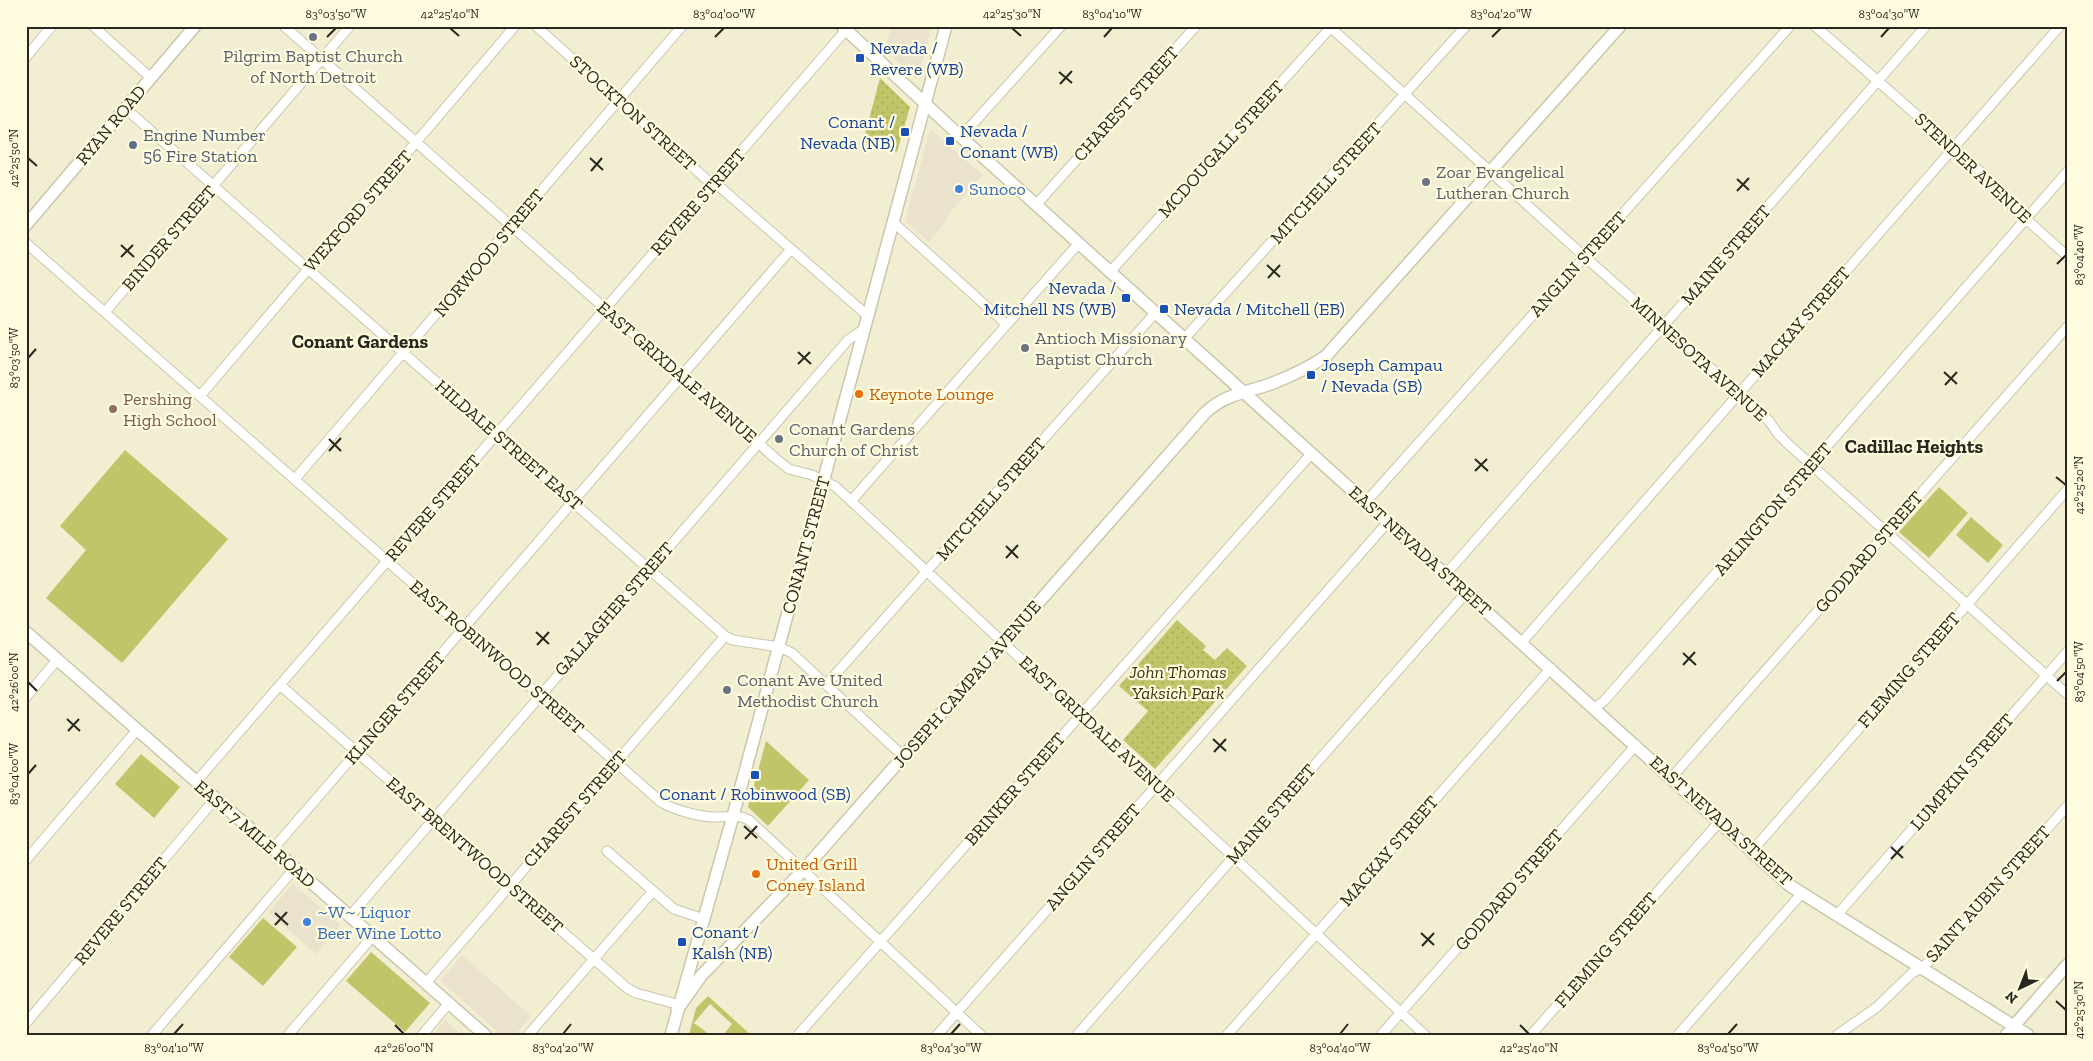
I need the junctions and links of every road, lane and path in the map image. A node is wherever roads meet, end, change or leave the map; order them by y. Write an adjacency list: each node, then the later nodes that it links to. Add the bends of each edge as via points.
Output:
1 (52, 26): 20 (street)
2 (93, 26): 22 (street)
3 (196, 26): 22 (street, RYAN ROAD)
4 (284, 26): 21 (street, EAST GRIXDALE AVENUE)
5 (350, 26): 21 (street, BINDER STREET)
6 (516, 26): 29 (street, WEXFORD STREET)
7 (536, 26): 25 (street, STOCKTON STREET)
8 (682, 26): 25 (street, NORWOOD STREET)
9 (946, 26): 26 (street, CONANT STREET)
10 (1061, 26): 28 (street)
11 (1196, 26): 35 (street, CHAREST STREET)
12 (1466, 26): 24 (street, MITCHELL STREET)
13 (1620, 26): 31 (street, JOSEPH CAMPAU AVENUE)
14 (1790, 26): 44 (street, ANGLIN STREET)
15 (1815, 26): 23 (street, STENDER AVENUE)
16 (1926, 26): 23 (street, MAINE STREET)
17 (2060, 26): 30 (street, MACKAY STREET)
18 (1330, 27): 24 (street, MINNESOTA AVENUE); 46 (street, MCDOUGALL STREET)
19 (844, 28): 26 (street, EAST NEVADA STREET); 33 (street, REVERE STREET)
20 (26, 57)
21 (322, 59): 29 (street, EAST GRIXDALE AVENUE); 34 (street, BINDER STREET)
22 (152, 78): 27 (street, RYAN ROAD)
23 (1878, 81): 30 (street, STENDER AVENUE); 52 (street, MAINE STREET)
24 (1406, 94): 31 (street, MINNESOTA AVENUE); 55 (street, MITCHELL STREET)
25 (618, 100): 33 (street, STOCKTON STREET); 39 (street, NORWOOD STREET)
26 (925, 104): 28 (street, EAST NEVADA STREET); 37 (street, CONANT STREET)
27 (125, 108): 34 (street, HILDALE STREET EAST); 38 (street, RYAN ROAD)
28 (961, 137): 35 (street, EAST NEVADA STREET)
29 (417, 142): 39 (street, EAST GRIXDALE AVENUE); 45 (street, WEXFORD STREET)
30 (1954, 148): 36 (street, STENDER AVENUE); 59 (street, MACKAY STREET)
31 (1491, 171): 44 (street, MINNESOTA AVENUE); 58 (street, JOSEPH CAMPAU AVENUE, via 1329,353 1274,383)
32 (2067, 172): 36 (street, ARLINGTON STREET)
33 (714, 183): 42 (street, STOCKTON STREET); 47 (street, REVERE STREET)
34 (213, 186): 45 (street, HILDALE STREET EAST); 48 (street, BINDER STREET)
35 (1036, 205): 41 (street, EAST NEVADA STREET)
36 (2026, 219): 43 (street, STENDER AVENUE); 64 (street, ARLINGTON STREET)
37 (893, 222): 50 (street, CONANT STREET); 51 (street)
38 (26, 224)
39 (512, 226): 47 (street, EAST GRIXDALE AVENUE); 56 (street, NORWOOD STREET)
40 (26, 243): 48 (street, EAST ROBINWOOD STREET)
41 (1079, 243): 46 (street, EAST NEVADA STREET); 51 (street)
42 (791, 249): 50 (street, STOCKTON STREET); 57 (street, KLINGER STREET)
43 (2067, 256)
44 (1584, 257): 52 (street, MINNESOTA AVENUE); 70 (street, ANGLIN STREET)
45 (308, 269): 56 (street, HILDALE STREET EAST); 60 (street, WEXFORD STREET)
46 (1110, 272): 49 (street, EAST NEVADA STREET)
47 (606, 309): 57 (street, EAST GRIXDALE AVENUE); 61 (street, REVERE STREET)
48 (104, 312): 60 (street, EAST ROBINWOOD STREET)
49 (1156, 312): 55 (street, EAST NEVADA STREET); 75 (street, MITCHELL STREET)
50 (868, 316): 54 (street, CONANT STREET)
51 (1006, 324): 68 (street)
52 (1664, 326): 59 (street, MINNESOTA AVENUE); 76 (street, MAINE STREET)
53 (2067, 327): 72 (street, GODDARD STREET)
54 (864, 329): 62 (street, GALLAGHER STREET, via 848,340); 66 (street, CONANT STREET)
55 (1184, 339): 58 (street, EAST NEVADA STREET)
56 (403, 353): 61 (street, HILDALE STREET EAST); 65 (street, NORWOOD STREET)
57 (682, 376): 62 (street, EAST GRIXDALE AVENUE); 69 (street, KLINGER STREET)
58 (1243, 391): 63 (street, EAST NEVADA STREET); 83 (street, JOSEPH CAMPAU AVENUE, via 1214,404 1205,413)
59 (1739, 393): 64 (street, MINNESOTA AVENUE); 82 (street, MACKAY STREET)
60 (200, 396): 65 (street, EAST ROBINWOOD STREET)
61 (496, 435): 69 (street, HILDALE STREET EAST); 73 (street, REVERE STREET)
62 (758, 443): 66 (street, EAST GRIXDALE AVENUE, via 789,469); 74 (street, GALLAGHER STREET)
63 (1312, 454): 70 (street, EAST NEVADA STREET); 95 (street, BRINKER STREET)
64 (1811, 464): 72 (street, MINNESOTA AVENUE); 94 (street, ARLINGTON STREET)
65 (295, 479): 73 (street, EAST ROBINWOOD STREET)
66 (824, 480): 68 (street, EAST GRIXDALE AVENUE); 84 (street, CONANT STREET)
67 (2067, 490): 78 (street, FLEMING STREET)
68 (851, 501): 75 (street, EAST GRIXDALE AVENUE)
69 (573, 502): 74 (street, HILDALE STREET EAST); 79 (street, KLINGER STREET)
70 (1366, 502): 71 (street, EAST NEVADA STREET)
71 (1388, 522): 76 (street, EAST NEVADA STREET); 103 (street, ANGLIN STREET)
72 (1887, 532): 78 (street, MINNESOTA AVENUE); 101 (street, GODDARD STREET)
73 (388, 561): 79 (street, EAST ROBINWOOD STREET); 89 (street, REVERE STREET)
74 (649, 569): 81 (street, HILDALE STREET EAST); 92 (street, GALLAGHER STREET)
75 (927, 572): 83 (street, EAST GRIXDALE AVENUE); 90 (street, MITCHELL STREET)
76 (1446, 574): 77 (street, EAST NEVADA STREET)
77 (1466, 593): 82 (street, EAST NEVADA STREET); 112 (street, MAINE STREET)
78 (1967, 604): 88 (street, MINNESOTA AVENUE); 111 (street, FLEMING STREET)
79 (464, 628): 92 (street, EAST ROBINWOOD STREET); 98 (street, KLINGER STREET)
80 (26, 632): 86 (street, EAST 7 MILE ROAD)
81 (725, 636): 84 (street, HILDALE STREET EAST); 100 (street, CHAREST STREET)
82 (1522, 642): 87 (street, EAST NEVADA STREET)
83 (1004, 643): 95 (street, EAST GRIXDALE AVENUE); 99 (street, JOSEPH CAMPAU AVENUE)
84 (779, 647): 90 (street, HILDALE STREET EAST, via 792,653); 106 (street, CONANT STREET)
85 (2067, 652): 88 (street, LUMPKIN STREET)
86 (57, 660): 93 (street); 96 (street, EAST 7 MILE ROAD)
87 (1551, 668): 94 (street, EAST NEVADA STREET); 122 (street, MACKAY STREET)
88 (2046, 676): 91 (street, MINNESOTA AVENUE); 119 (street, LUMPKIN STREET)
89 (280, 685): 98 (street, EAST BRENTWOOD STREET); 102 (street, REVERE STREET)
90 (827, 685): 99 (street, HILDALE STREET EAST)
91 (2067, 694)
92 (540, 695): 100 (street, EAST ROBINWOOD STREET); 107 (street, GALLAGHER STREET)
93 (26, 697)
94 (1595, 708): 97 (street, EAST NEVADA STREET)
95 (1081, 714): 103 (street, EAST GRIXDALE AVENUE); 124 (street, BRINKER STREET)
96 (137, 730): 102 (street, EAST 7 MILE ROAD); 113 (street)
97 (1636, 745): 101 (street, EAST NEVADA STREET); 131 (street, GODDARD STREET)
98 (357, 752): 107 (street, EAST BRENTWOOD STREET); 109 (street, KLINGER STREET)
99 (904, 757): 115 (street, JOSEPH CAMPAU AVENUE)
100 (616, 762): 106 (street, EAST ROBINWOOD STREET, via 672,808 716,818); 116 (street, CHAREST STREET)
101 (1672, 778): 108 (street, EAST NEVADA STREET)
102 (196, 782): 104 (street, EAST 7 MILE ROAD)
103 (1157, 785): 112 (street, EAST GRIXDALE AVENUE); 132 (street, ANGLIN STREET)
104 (215, 799): 109 (street, EAST 7 MILE ROAD); 133 (street, REVERE STREET)
105 (2067, 806): 127 (street, SAINT AUBIN STREET)
106 (733, 816): 115 (street, EAST ROBINWOOD STREET, via 749,820); 121 (street, CONANT STREET)
107 (434, 819): 116 (street, EAST BRENTWOOD STREET); 120 (street, GALLAGHER STREET)
108 (1720, 821): 111 (street, EAST NEVADA STREET); 148 (street, FLEMING STREET)
109 (274, 849): 114 (street, EAST 7 MILE ROAD)
110 (606, 851): 117 (street)
111 (1752, 851): 118 (street, EAST NEVADA STREET)
112 (1234, 856): 122 (street, EAST GRIXDALE AVENUE); 144 (street, MAINE STREET)
113 (26, 860)
114 (295, 868): 120 (street, EAST 7 MILE ROAD); 135 (street)
115 (804, 870): 124 (street, EAST ROBINWOOD STREET); 130 (street, JOSEPH CAMPAU AVENUE, via 701,976)
116 (510, 886): 125 (street, EAST BRENTWOOD STREET); 128 (street, CHAREST STREET)
117 (652, 891): 121 (street, via 674,909); 125 (street)
118 (1802, 893): 119 (street, EAST NEVADA STREET); 149 (street)
119 (1837, 915): 127 (street, EAST NEVADA STREET)
120 (350, 916): 123 (street, EAST 7 MILE ROAD)
121 (704, 919): 130 (street, CONANT STREET)
122 (1316, 933): 131 (street, EAST GRIXDALE AVENUE); 145 (street, MACKAY STREET)
123 (373, 936): 128 (street, EAST 7 MILE ROAD); 136 (street)
124 (880, 942): 132 (street, EAST ROBINWOOD STREET); 141 (street, BRINKER STREET)
125 (593, 959): 130 (street, EAST BRENTWOOD STREET, via 631,991); 139 (street)
126 (2067, 965): 134 (street)
127 (1922, 968): 134 (street, EAST NEVADA STREET); 150 (street, SAINT AUBIN STREET, via 1912,973 1877,1007)
128 (426, 983): 129 (street, EAST 7 MILE ROAD)
129 (449, 1003): 137 (street); 138 (street, EAST 7 MILE ROAD)
130 (679, 1006): 140 (street, CONANT STREET)
131 (1401, 1012): 146 (street, GODDARD STREET); 147 (street, EAST GRIXDALE AVENUE)
132 (957, 1013): 142 (street, ANGLIN STREET); 143 (street, EAST ROBINWOOD STREET)
133 (26, 1023)
134 (2014, 1026): 151 (street); 152 (street, EAST NEVADA STREET)
135 (152, 1035)
136 (288, 1035)
137 (422, 1035)
138 (484, 1035)
139 (528, 1035)
140 (671, 1035)
141 (798, 1035)
142 (937, 1035)
143 (981, 1035)
144 (1076, 1035)
145 (1227, 1035)
146 (1381, 1035)
147 (1425, 1035)
148 (1531, 1035)
149 (1678, 1035)
150 (1837, 1035)
151 (2006, 1035)
152 (2028, 1035)

